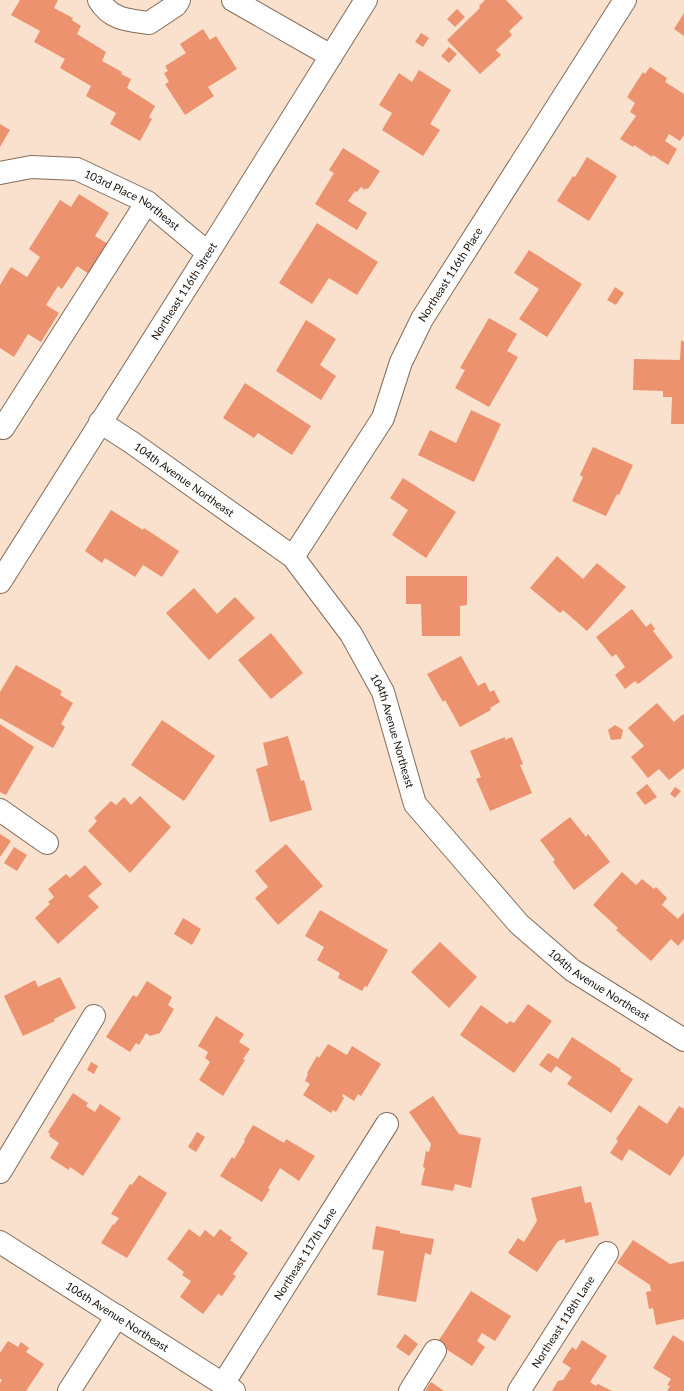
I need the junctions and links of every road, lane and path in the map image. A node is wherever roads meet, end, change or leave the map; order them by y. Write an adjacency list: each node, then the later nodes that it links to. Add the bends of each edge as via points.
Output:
1 (99, 0): 2 (street, via 104,8 120,19 149,24 176,5)
2 (179, 0)
3 (233, 0): 6 (street)
4 (366, 0): 6 (street, Northeast 116th Street)
5 (625, 0): 12 (street, Northeast 116th Place, via 422,319 401,362 383,418)
6 (331, 56): 9 (street, Northeast 116th Street)
7 (0, 173): 8 (street, 103rd Place Northeast, via 31,167 77,169)
8 (146, 202): 9 (street, 103rd Place Northeast); 11 (street)
9 (208, 253): 10 (street, Northeast 116th Street)
10 (100, 422): 12 (street, 104th Avenue Northeast); 13 (street, Northeast 116th Street)
11 (2, 427)
12 (293, 557): 17 (street, 104th Avenue Northeast, via 352,634 383,692 415,804 519,924 572,970)
13 (0, 582)
14 (0, 810): 15 (street)
15 (47, 843)
16 (94, 1016): 19 (street)
17 (684, 1040)
18 (387, 1124): 24 (street, Northeast 117th Lane)
19 (0, 1172)
20 (0, 1242): 22 (street, 106th Avenue Northeast)
21 (607, 1253): 27 (street, Northeast 118th Lane)
22 (117, 1316): 24 (street, 106th Avenue Northeast); 25 (street)
23 (436, 1351): 26 (street)
24 (228, 1388)
25 (69, 1391)
26 (410, 1391)
27 (519, 1391)

